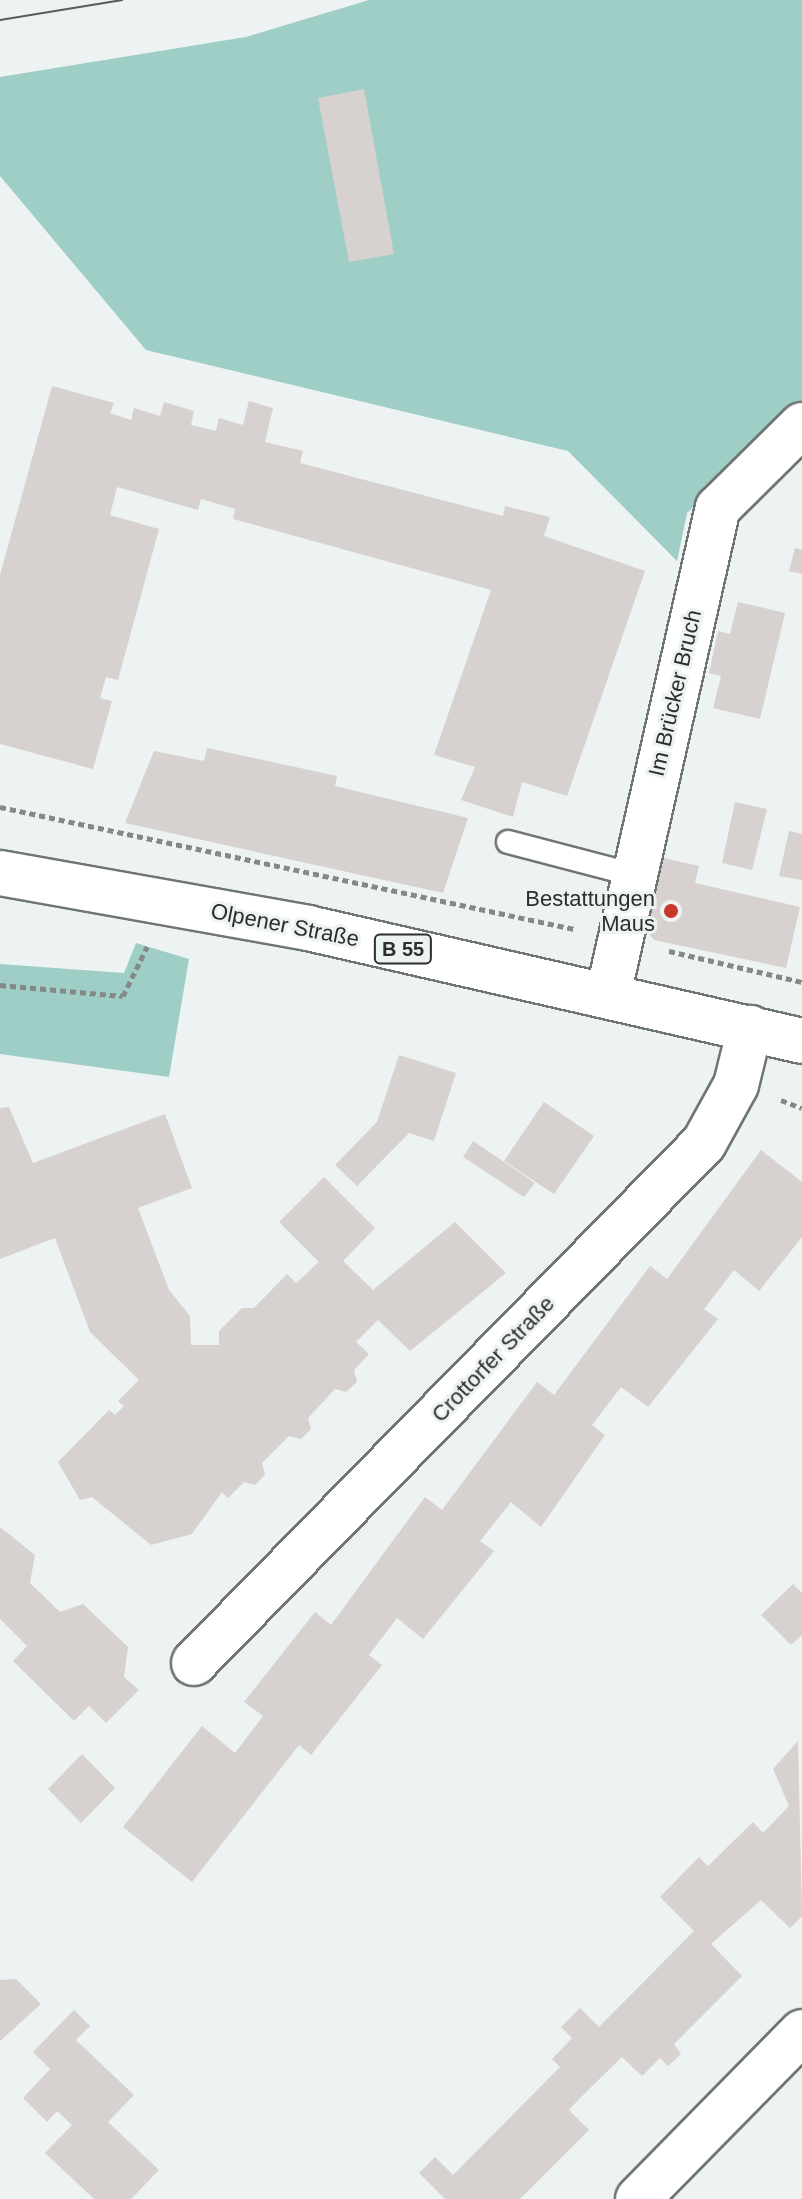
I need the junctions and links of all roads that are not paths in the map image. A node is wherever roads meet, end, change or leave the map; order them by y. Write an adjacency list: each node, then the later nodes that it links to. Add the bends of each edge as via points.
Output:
1 (802, 425): 4 (street, Im Brücker Bruch, via 718,508)
2 (508, 842): 4 (lane)
3 (0, 873): 5 (street, Olpener Straße / B 55, via 308,928)
4 (635, 875): 5 (street, Im Brücker Bruch)
5 (608, 995): 6 (street, Olpener Straße / B 55)
6 (750, 1028): 7 (street, Olpener Straße / B 55); 8 (street, Crottorfer Straße, via 736,1085 704,1143)
7 (802, 1041)
8 (194, 1663)
9 (802, 2032): 10 (street)
10 (638, 2199)

